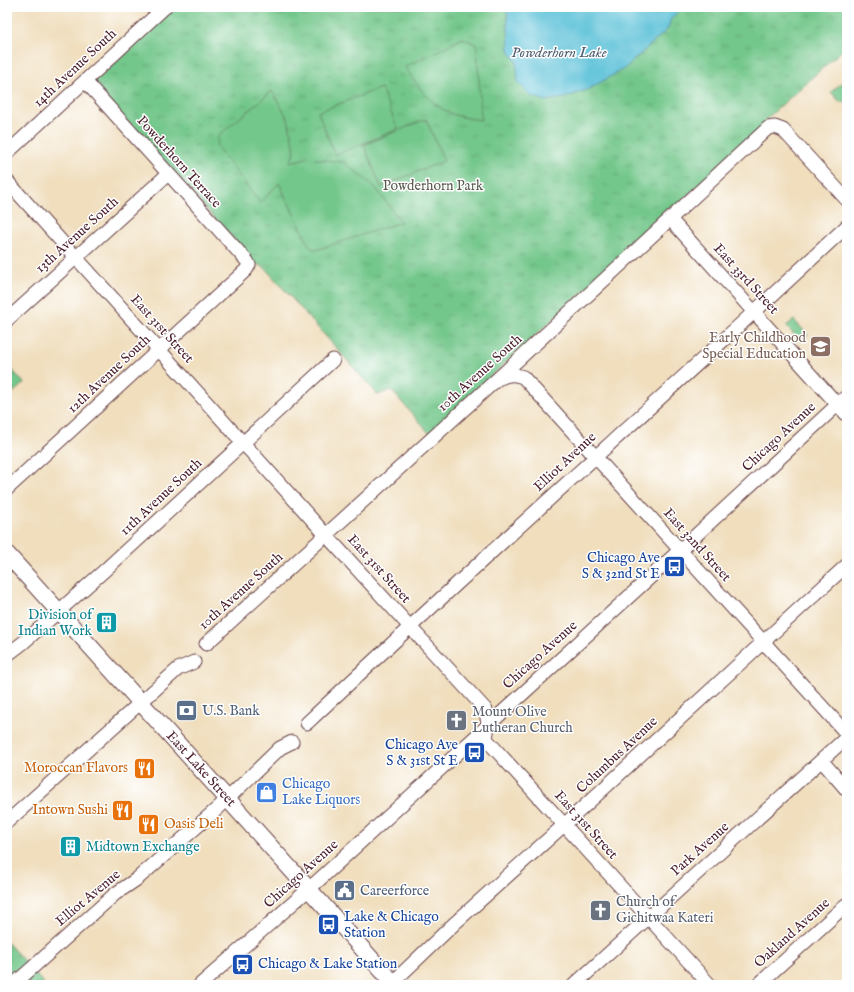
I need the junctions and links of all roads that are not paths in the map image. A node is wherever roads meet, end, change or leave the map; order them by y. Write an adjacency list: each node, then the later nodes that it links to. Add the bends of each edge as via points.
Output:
1 (165, 7): 2 (street, 14th Avenue South)
2 (85, 81): 3 (street, 14th Avenue South); 4 (street, Powderhorn Terrace)
3 (7, 153)
4 (168, 174): 9 (street, 13th Avenue South); 10 (street, Powderhorn Terrace)
5 (7, 181): 9 (street, East 31st Street)
6 (847, 200): 7 (street, 10th Avenue South, via 783,130 775,127 768,128)
7 (670, 219): 11 (street, East 33rd Street); 14 (street, 10th Avenue South)
8 (847, 226): 11 (street, Elliot Avenue)
9 (76, 257): 12 (street, 13th Avenue South); 13 (street, East 31st Street)
10 (249, 265): 13 (street, 12th Avenue South)
11 (754, 312): 18 (street, East 33rd Street); 21 (street, Elliot Avenue)
12 (7, 320)
13 (159, 349): 20 (street, East 31st Street); 22 (street, 12th Avenue South)
14 (520, 358): 16 (street); 17 (street, 10th Avenue South)
15 (333, 360): 20 (street, 11th Avenue South)
16 (523, 377): 17 (street, via 508,374); 21 (street, East 32nd Street)
17 (498, 378): 23 (street, 10th Avenue South)
18 (842, 400): 19 (street, East 33rd Street); 24 (street, Chicago Avenue)
19 (847, 415)
20 (244, 442): 23 (street, East 31st Street); 27 (street, 11th Avenue South)
21 (595, 457): 24 (street, East 32nd Street); 28 (street, Elliot Avenue)
22 (7, 489)
23 (326, 535): 28 (street, East 31st Street); 30 (street, 10th Avenue South)
24 (680, 550): 29 (street, East 32nd Street); 35 (street, Chicago Avenue)
25 (7, 554): 27 (main road, East Lake Street)
26 (847, 565): 29 (street, Columbus Avenue)
27 (59, 611): 31 (street, 11th Avenue South); 33 (main road, East Lake Street)
28 (410, 626): 34 (street, Elliot Avenue); 35 (street, East 31st Street, via 486,710)
29 (763, 642): 36 (street, East 32nd Street); 42 (street, Columbus Avenue)
30 (206, 644)
31 (7, 655)
32 (194, 662): 33 (street, via 178,669)
33 (141, 702): 40 (main road, East Lake Street); 41 (street)
34 (306, 723)
35 (488, 724): 42 (street, East 31st Street, via 486,739); 43 (street, Chicago Avenue)
36 (847, 736): 38 (street, Park Avenue)
37 (292, 742): 40 (street, Elliot Avenue, via 280,748)
38 (822, 761): 39 (street); 45 (street, Park Avenue)
39 (847, 790)
40 (228, 799): 43 (main road, East Lake Street); 47 (street, Elliot Avenue, via 137,879 115,894)
41 (7, 822)
42 (564, 825): 45 (street, East 31st Street); 46 (street, Columbus Avenue, via 455,923)
43 (309, 888): 46 (main road, East Lake Street); 48 (street, Chicago Avenue)
44 (847, 904): 51 (street, Oakland Avenue)
45 (648, 917): 49 (street, Park Avenue); 50 (street, East 31st Street)
46 (393, 984)
47 (13, 985)
48 (200, 985)
49 (574, 985)
50 (710, 985)
51 (758, 985)

